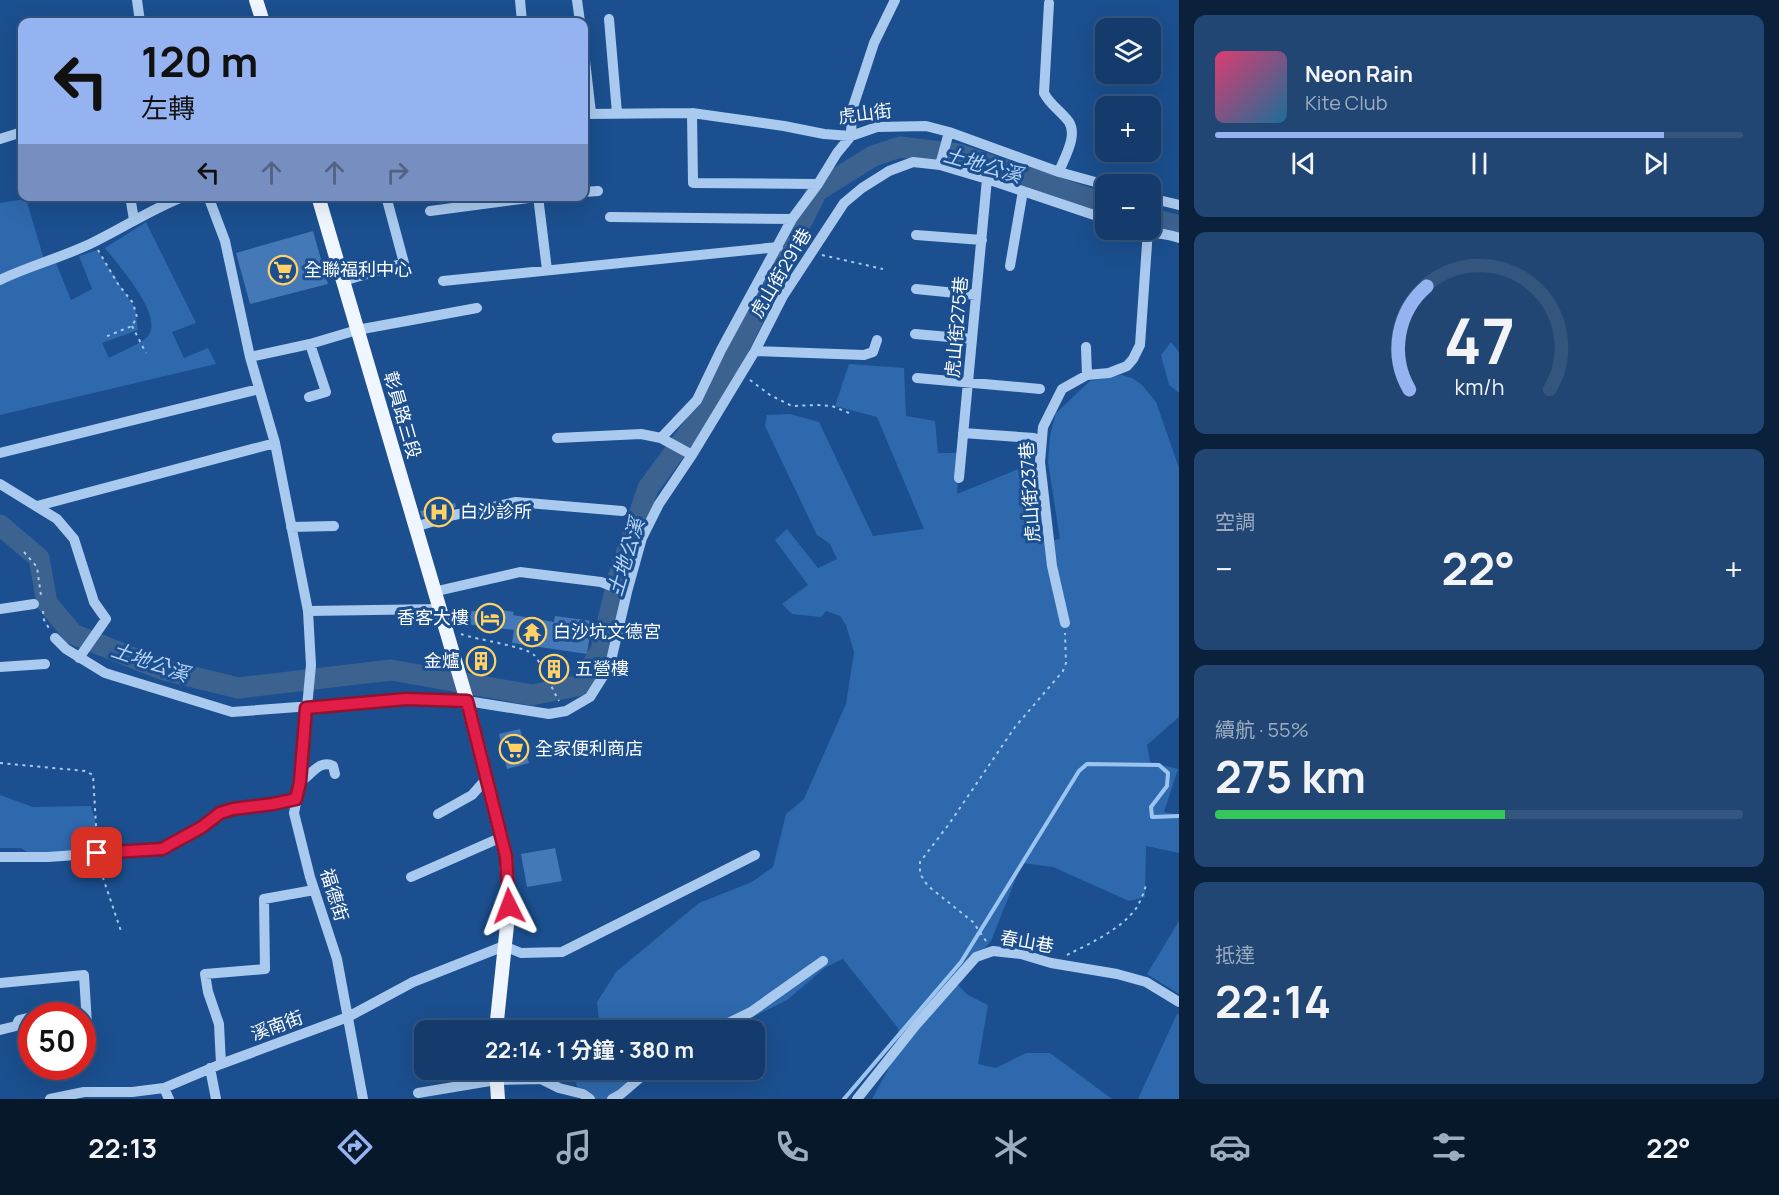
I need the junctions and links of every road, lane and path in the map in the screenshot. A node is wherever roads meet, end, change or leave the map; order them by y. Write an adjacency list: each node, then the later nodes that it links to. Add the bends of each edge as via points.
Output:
1 (256, 0): 8 (main road)
2 (520, 0): 9 (street)
3 (577, 0): 10 (street)
4 (895, 0): 17 (street, via 874,43 852,110)
5 (139, 1): 7 (street)
6 (1048, 3): 20 (street, via 1044,93 1069,123 1073,134)
7 (140, 18)
8 (262, 18)
9 (522, 18)
10 (579, 18)
11 (609, 19): 12 (street)
12 (617, 113): 13 (street, 虎山街); 14 (street, 虎山街)
13 (692, 113): 17 (street, 虎山街); 23 (street, via 693,183)
14 (588, 114)
15 (949, 132): 17 (street, 虎山街, via 926,126 877,127); 19 (street); 20 (street, 虎山街)
16 (18, 133): 18 (street)
17 (851, 136): 23 (street)
18 (0, 139)
19 (940, 165): 21 (street, 虎山街291巷); 48 (street, 虎山街291巷, via 913,162 862,188 844,203)
20 (1059, 172): 22 (street, 虎山街)
21 (987, 179): 25 (street, 虎山街291巷); 44 (street, 虎山街275巷)
22 (1095, 182)
23 (818, 184): 39 (street)
24 (598, 191): 26 (street)
25 (1023, 191): 37 (street, 虎山街291巷); 49 (street)
26 (588, 192)
27 (1161, 200): 35 (street)
28 (131, 201): 40 (street)
29 (172, 201): 40 (street)
30 (210, 201): 68 (street, 福德街, via 225,241)
31 (319, 201): 53 (main road, 彰員路三段)
32 (387, 201): 53 (street, via 404,262)
33 (507, 201): 36 (street)
34 (538, 201): 51 (street)
35 (1179, 205)
36 (430, 211)
37 (1095, 215)
38 (610, 217): 39 (street)
39 (792, 219): 47 (street)
40 (134, 220): 46 (street)
41 (1161, 233): 43 (street)
42 (916, 235): 44 (street)
43 (1179, 238)
44 (982, 240): 56 (street, 虎山街275巷)
45 (1144, 240): 70 (street, 虎山街237巷, via 1140,345 1127,366)
46 (93, 243): 52 (street); 58 (path, via 133,303 136,317)
47 (778, 247): 51 (street); 80 (street, via 697,400)
48 (811, 253): 50 (path); 66 (street, 虎山街291巷)
49 (1010, 266)
50 (883, 269)
51 (547, 270): 54 (street)
52 (0, 280)
53 (343, 281): 59 (main road, 彰員路三段)
54 (443, 281)
55 (916, 289): 56 (street)
56 (976, 295): 62 (street, 虎山街275巷)
57 (477, 308): 59 (street)
58 (132, 326): 61 (path); 67 (path)
59 (357, 330): 64 (street); 90 (main road, 彰員路三段)
60 (915, 334): 62 (street)
61 (105, 338)
62 (972, 339): 72 (street, 虎山街275巷)
63 (877, 340): 66 (street, via 873,352 864,355)
64 (310, 344): 68 (street); 75 (street, via 326,392)
65 (1086, 347): 70 (street)
66 (755, 351): 69 (street, 虎山街291巷)
67 (146, 353)
68 (250, 357): 74 (street, 福德街)
69 (741, 374): 76 (path, via 792,406 832,406); 83 (street, 虎山街291巷)
70 (1087, 375): 97 (street, 虎山街237巷, via 1062,389 1042,427 1040,462 1051,556)
71 (917, 378): 72 (street)
72 (968, 383): 73 (street); 77 (street, 虎山街275巷)
73 (1040, 388)
74 (259, 389): 81 (street, 福德街); 82 (street)
75 (309, 397)
76 (849, 413)
77 (963, 433): 79 (street); 84 (street, 虎山街275巷)
78 (557, 438): 80 (street, via 641,434)
79 (1034, 438)
80 (665, 439): 83 (street)
81 (275, 442): 86 (street); 89 (street, 福德街)
82 (0, 453)
83 (689, 453): 91 (street, 虎山街291巷, via 642,538)
84 (959, 478)
85 (0, 484): 86 (street)
86 (37, 506): 100 (street, via 57,519 74,540 94,602 106,619)
87 (622, 511): 90 (street, via 516,502)
88 (334, 526): 89 (street)
89 (291, 527): 96 (street, 福德街)
90 (415, 527): 92 (main road, 彰員路三段)
91 (624, 590): 92 (street, via 601,582 520,572); 103 (street, 虎山街291巷, via 610,665 590,697 566,711 549,714)
92 (433, 591): 95 (main road, 彰員路三段)
93 (34, 604): 94 (street)
94 (0, 609)
95 (439, 609): 96 (street); 98 (main road, 彰員路三段)
96 (308, 611): 104 (street, 福德街, via 311,665)
97 (1065, 623): 121 (path, via 1063,671 1015,727 920,862 920,874 928,886 973,922)
98 (445, 627): 103 (main road, 彰員路三段); 105 (path, via 473,639 534,655)
99 (55, 638): 100 (street, 虎山街291巷, via 66,649)
100 (82, 655): 104 (street, 虎山街291巷, via 105,673 232,712)
101 (45, 664): 102 (street)
102 (0, 668)
103 (465, 696): 104 (street, 虎山街291巷); 108 (main road, 彰員路三段)
104 (307, 703): 109 (street, 福德街)
105 (561, 704)
106 (0, 763): 113 (path, via 93,775)
107 (335, 774): 109 (street, via 333,765 321,764)
108 (487, 778): 111 (street, via 472,795); 112 (main road, 彰員路三段)
109 (300, 782): 110 (street, 福德街)
110 (296, 799): 113 (street, via 220,813 162,849); 118 (street, 福德街, via 294,813)
111 (438, 814)
112 (502, 837): 116 (street); 120 (main road, 彰員路三段, via 509,906)
113 (97, 853): 115 (street); 119 (path)
114 (755, 855): 120 (street, via 562,952 521,953)
115 (0, 857)
116 (411, 877)
117 (1146, 885): 123 (path, via 1137,906 1124,921)
118 (314, 890): 127 (street, 福德街, via 337,959); 132 (street, via 264,899 265,969 205,974 219,1024)
119 (122, 934)
120 (504, 946): 127 (street, 溪南街, via 413,982); 128 (main road, 彰員路三段)
121 (993, 951): 123 (street, 春山巷); 146 (street, 春山巷, via 976,957 959,975)
122 (823, 961): 129 (street)
123 (1051, 963): 126 (street, 春山巷, via 1146,982)
124 (0, 983): 125 (street, via 84,975)
125 (86, 1002)
126 (1179, 1002)
127 (348, 1017): 132 (street, 溪南街); 142 (street, 福德街)
128 (497, 1020)
129 (735, 1020)
130 (18, 1022): 131 (street)
131 (0, 1030)
132 (216, 1066): 137 (street, 溪南街); 141 (street)
133 (474, 1080): 138 (street)
134 (496, 1080): 143 (main road)
135 (543, 1080): 144 (street)
136 (637, 1080): 145 (street)
137 (164, 1088): 139 (street, 溪南街, via 84,1092); 140 (street)
138 (418, 1093)
139 (51, 1099)
140 (169, 1099)
141 (216, 1099)
142 (363, 1099)
143 (498, 1099)
144 (590, 1099)
145 (612, 1099)
146 (857, 1099)

